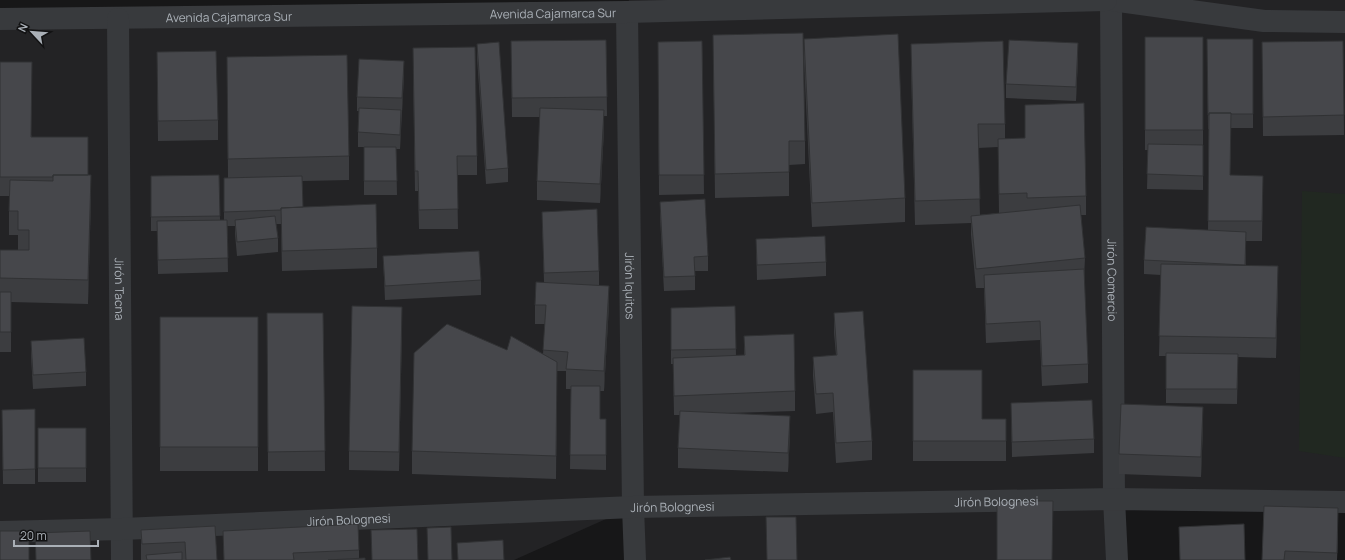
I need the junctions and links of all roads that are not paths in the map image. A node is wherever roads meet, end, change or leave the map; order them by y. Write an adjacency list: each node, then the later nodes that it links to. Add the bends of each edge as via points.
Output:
1 (1106, 0): 3 (street, Avenida Cajamarca Sur)
2 (1112, 0): 6 (street, via 1264,21); 7 (street, Jirón Comercio)
3 (627, 12): 5 (street, Avenida Cajamarca Sur); 9 (street, Jirón Iquitos)
4 (0, 19): 5 (street, Avenida Cajamarca Sur)
5 (118, 19): 10 (street, Jirón Tacna)
6 (1345, 22)
7 (1114, 499): 8 (street, Jirón Bolognesi); 9 (street, Jirón Bolognesi); 14 (street, Jirón Comercio)
8 (1345, 502)
9 (633, 507): 10 (street, Jirón Bolognesi); 13 (street, Jirón Iquitos)
10 (122, 529): 11 (street, Jirón Bolognesi); 12 (street, Jirón Tacna)
11 (0, 532)
12 (122, 560)
13 (635, 560)
14 (1117, 560)

